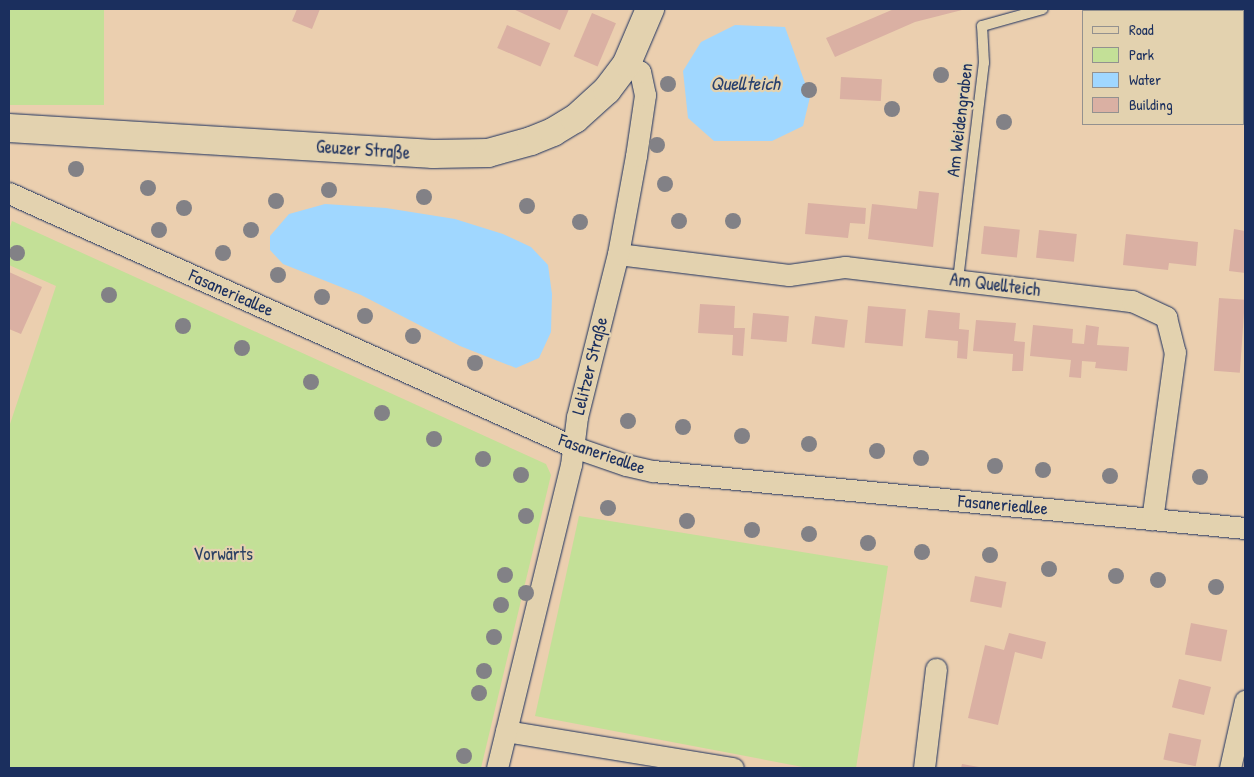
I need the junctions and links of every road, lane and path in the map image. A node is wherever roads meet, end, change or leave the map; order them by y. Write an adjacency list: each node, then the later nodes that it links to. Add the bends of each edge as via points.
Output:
1 (1043, 9): 7 (lane, Am Weidengraben, via 982,26 984,63)
2 (646, 10): 3 (main road, Geuzer Straße)
3 (627, 63): 4 (main road, Geuzer Straße, via 607,90 575,119 531,142 488,153 433,154); 6 (street, Lelitzer Straße, via 640,72 644,110)
4 (9, 128)
5 (9, 193): 8 (street, Fasanerieallee)
6 (618, 254): 7 (street, Am Quellteich, via 789,275 845,268); 8 (street, Lelitzer Straße, via 577,417)
7 (958, 280): 9 (street, Am Quellteich, via 1132,300 1166,317 1175,352)
8 (574, 447): 9 (street, Fasanerieallee, via 626,466 653,471); 13 (street, Lelitzer Straße)
9 (1152, 519): 10 (street, Fasanerieallee)
10 (1245, 528)
11 (936, 669): 16 (street)
12 (1245, 701): 17 (street)
13 (506, 731): 14 (street, Lelitzer Straße); 15 (street)
14 (497, 768)
15 (733, 768)
16 (924, 768)
17 (1230, 768)

